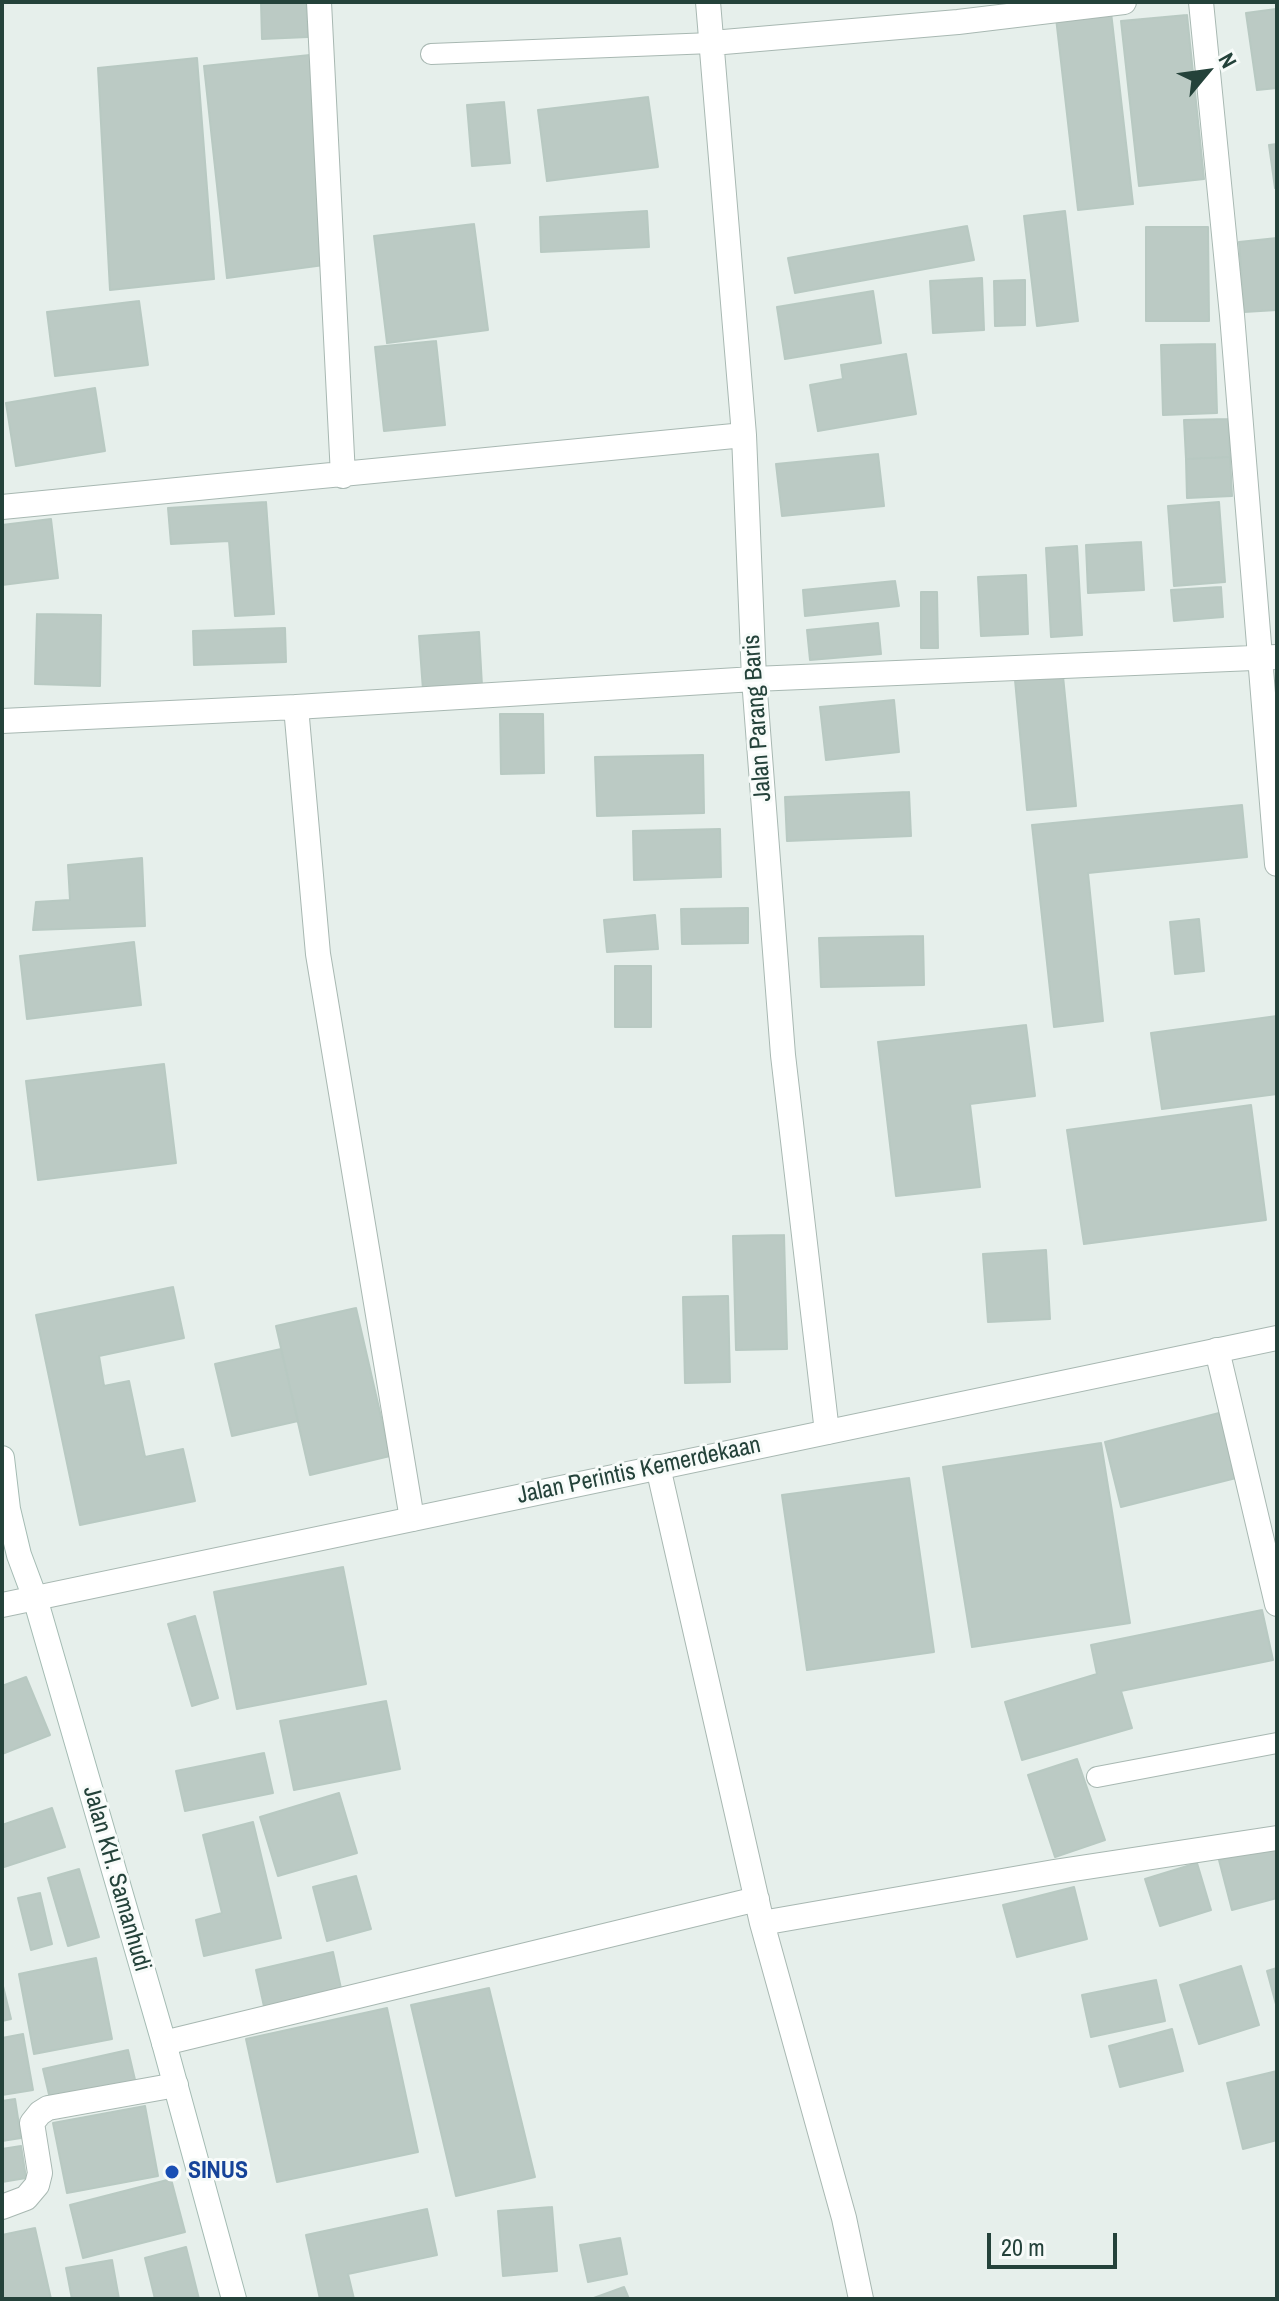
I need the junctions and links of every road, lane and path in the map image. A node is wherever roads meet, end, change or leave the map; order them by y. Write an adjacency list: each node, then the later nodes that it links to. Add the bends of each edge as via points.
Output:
1 (319, 2): 8 (street)
2 (708, 2): 5 (street, Jalan Parang Baris)
3 (1124, 2): 5 (street)
4 (1201, 2): 10 (street)
5 (712, 43): 6 (lane); 7 (street, Jalan Parang Baris)
6 (431, 54)
7 (744, 435): 8 (street); 11 (street, Jalan Parang Baris)
8 (343, 476): 9 (street)
9 (2, 507)
10 (1269, 658): 11 (street); 14 (street)
11 (754, 679): 12 (street); 17 (street, Jalan Parang Baris, via 783,1055)
12 (296, 707): 13 (street); 20 (street, via 318,954)
13 (2, 721)
14 (1277, 864)
15 (1277, 1338): 16 (street, Jalan Perintis Kemerdekaan)
16 (1217, 1350): 17 (street, Jalan Perintis Kemerdekaan); 22 (street)
17 (827, 1432): 19 (street, Jalan Perintis Kemerdekaan)
18 (2, 1458): 21 (street, Jalan KH. Samanhudi, via 8,1509)
19 (658, 1467): 20 (street, Jalan Perintis Kemerdekaan); 27 (street)
20 (412, 1519): 21 (street, Jalan Perintis Kemerdekaan)
21 (35, 1598): 23 (street, Jalan Perintis Kemerdekaan); 28 (street, Jalan KH. Samanhudi)
22 (1277, 1604)
23 (2, 1605)
24 (1277, 1743): 25 (lane)
25 (1097, 1777)
26 (1277, 1838): 27 (street)
27 (760, 1911): 28 (street); 32 (street)
28 (164, 2043): 29 (street, Jalan KH. Samanhudi)
29 (176, 2085): 30 (street, via 40,2113 32,2123 37,2185 26,2198); 31 (street, Jalan KH. Samanhudi)
30 (2, 2207)
31 (234, 2299)
32 (861, 2299)

